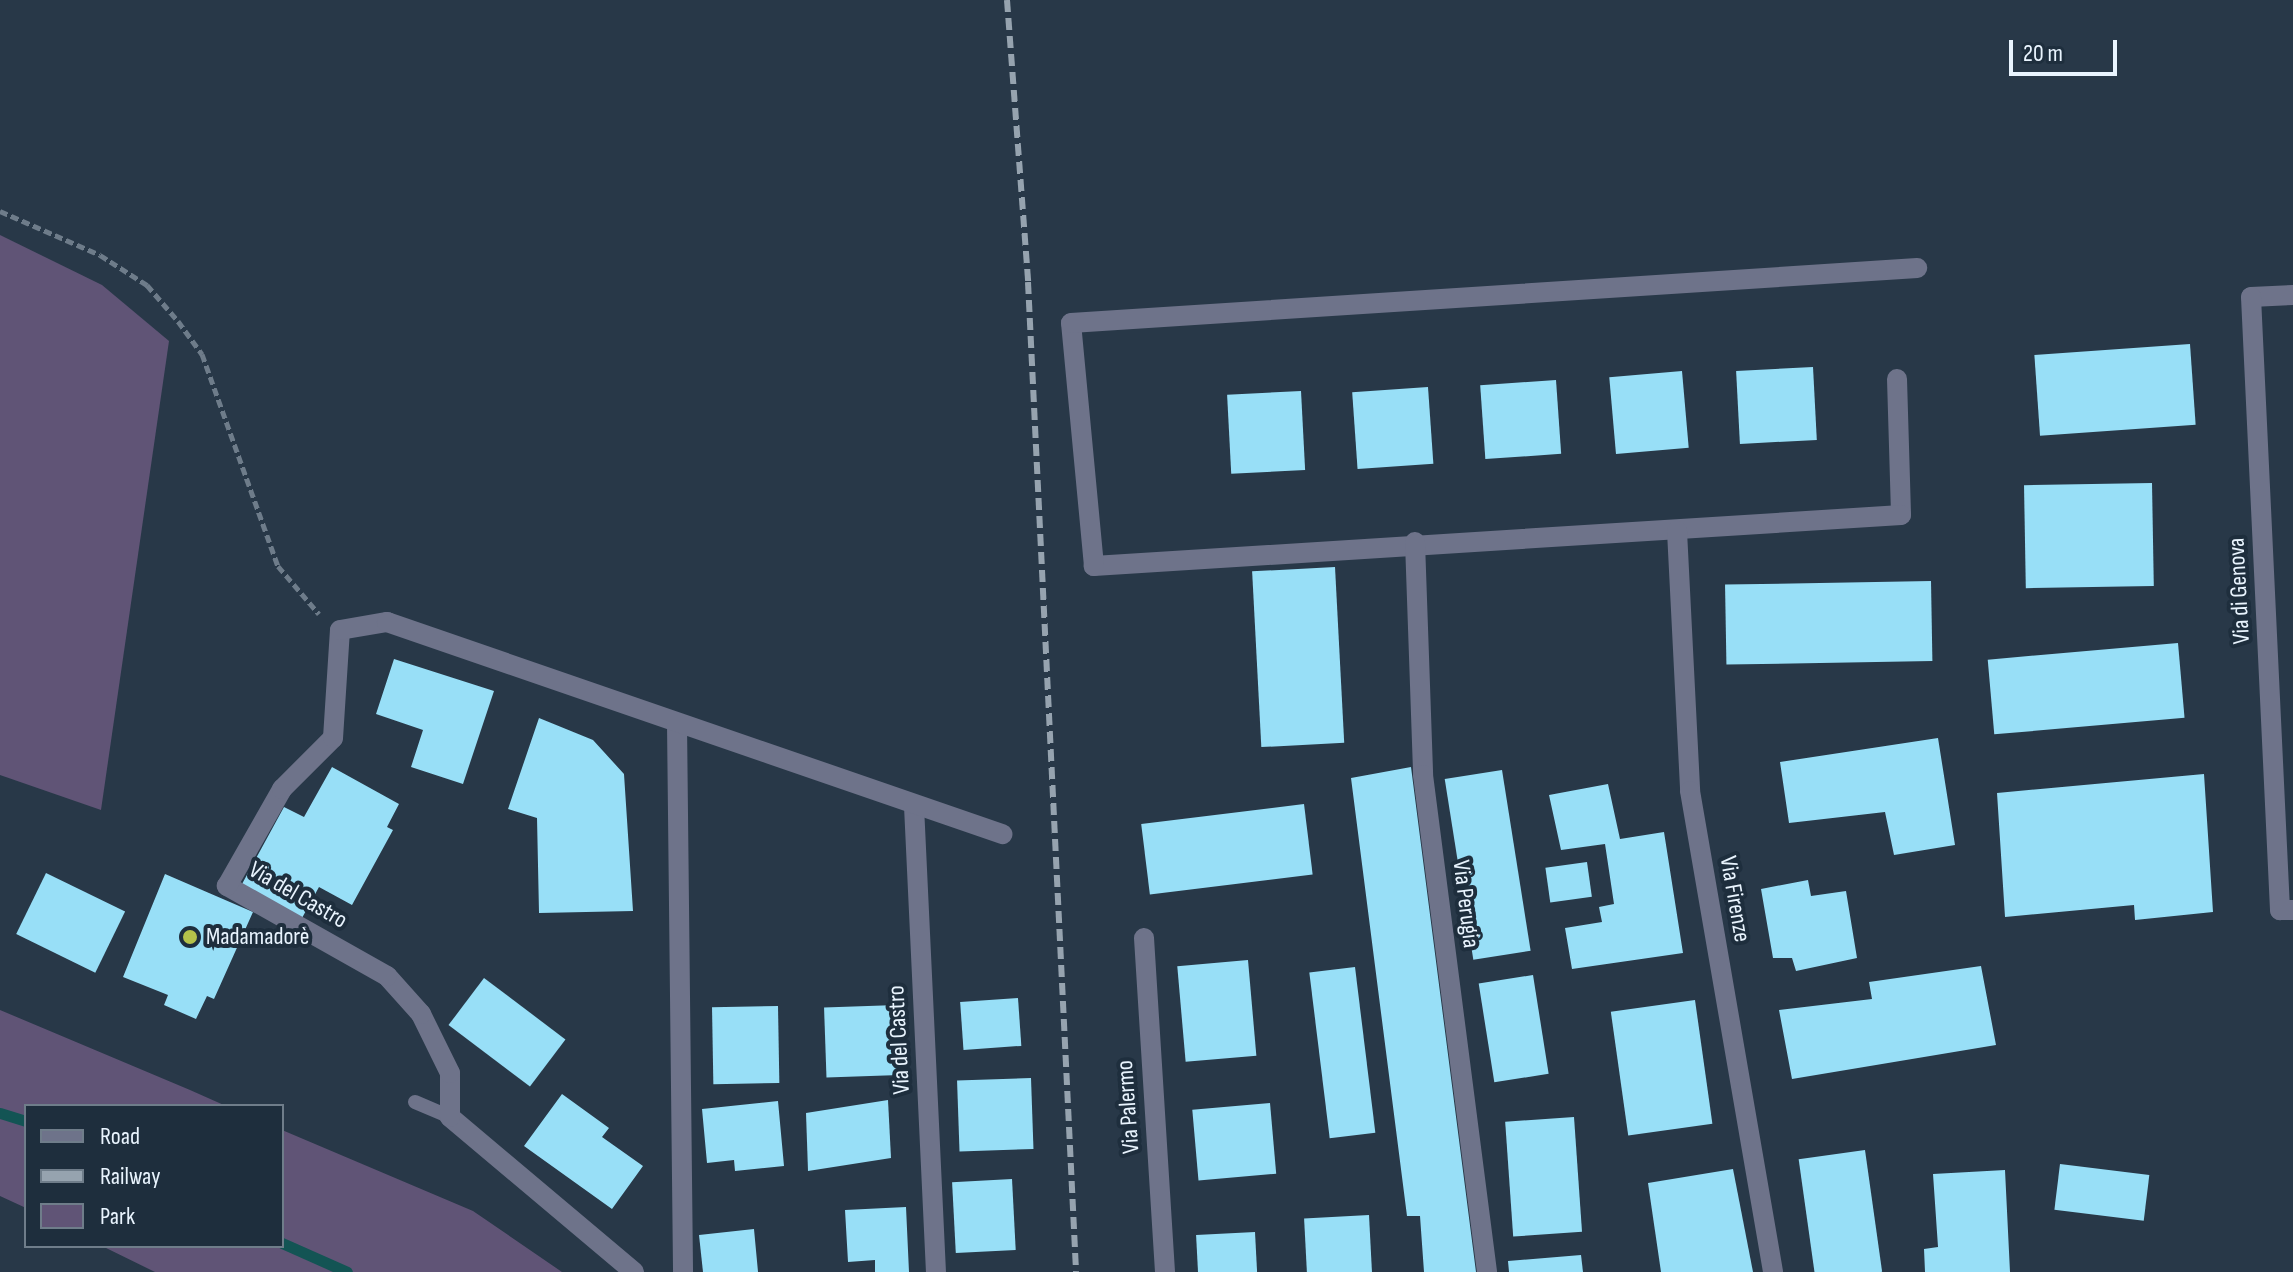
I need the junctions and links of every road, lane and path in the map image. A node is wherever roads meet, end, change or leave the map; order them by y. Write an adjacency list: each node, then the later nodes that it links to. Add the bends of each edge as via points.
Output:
1 (0, 211): 7 (path, via 100,255 147,285 178,321 202,354 278,566 299,598)
2 (1917, 268): 6 (street, via 1071,323 1094,566)
3 (2293, 295): 11 (street, Via di Genova, via 2251,297 2280,910)
4 (1897, 379): 5 (street, via 1901,515)
5 (1677, 531): 6 (street); 20 (street, Via Firenze, via 1690,791)
6 (1415, 542): 19 (street, Via Perugia, via 1423,775)
7 (340, 630): 8 (street, via 387,622); 14 (street, Via del Castro, via 333,738 282,789 227,886 387,976 421,1014 450,1073)
8 (677, 723): 9 (street); 16 (street)
9 (914, 806): 10 (street); 17 (street, Via del Castro)
10 (1002, 834)
11 (2293, 910)
12 (1144, 938): 18 (street, Via Palermo)
13 (415, 1102): 14 (lane)
14 (450, 1117): 15 (street)
15 (634, 1272)
16 (683, 1272)
17 (936, 1272)
18 (1165, 1272)
19 (1487, 1272)
20 (1773, 1272)

